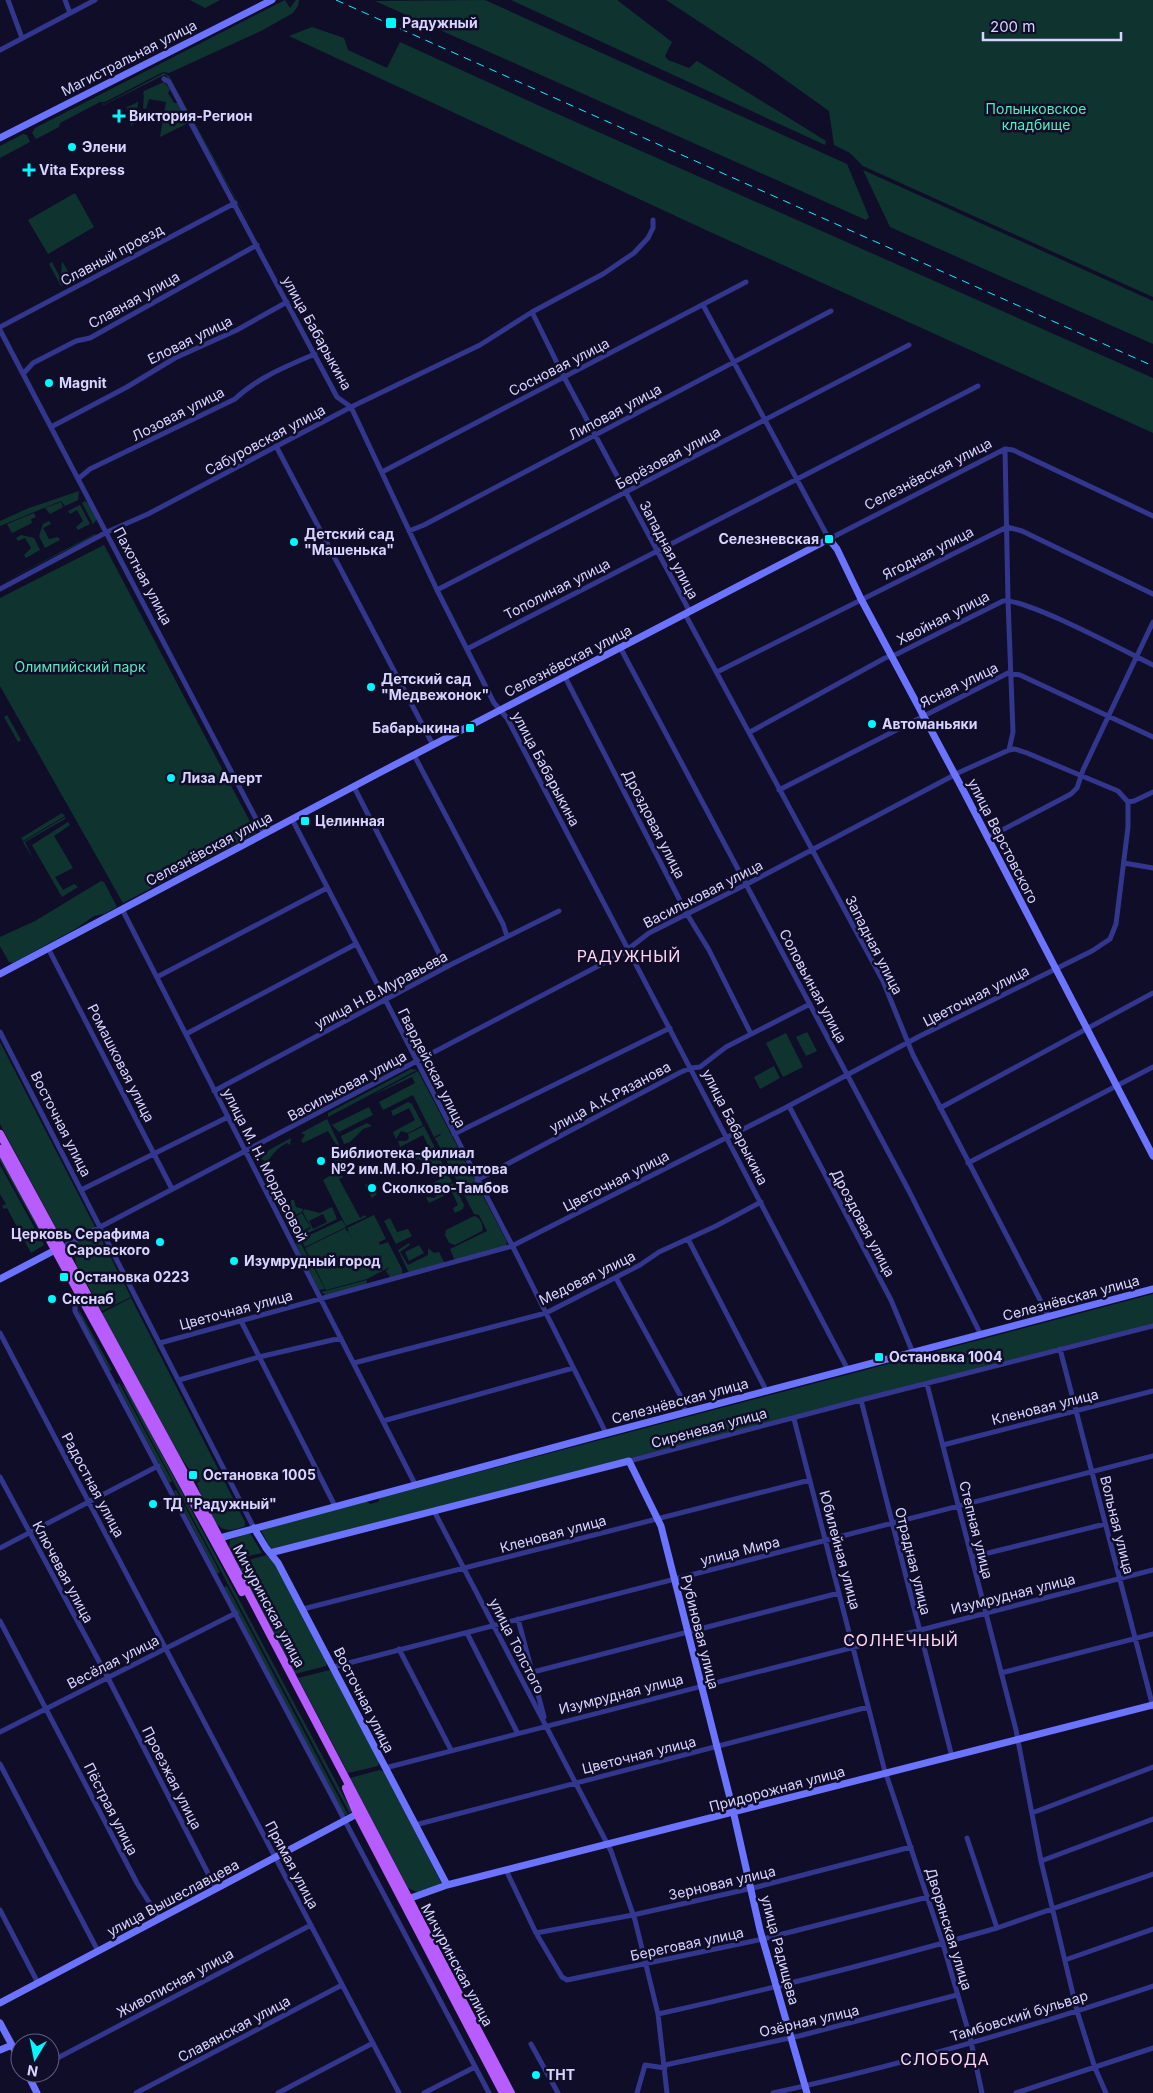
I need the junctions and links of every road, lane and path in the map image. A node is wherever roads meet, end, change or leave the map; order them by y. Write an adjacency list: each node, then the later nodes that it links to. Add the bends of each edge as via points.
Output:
1 (8, 0): 6 (street)
2 (65, 0): 5 (street)
3 (95, 0): 5 (street)
4 (271, 1): 9 (street, Магистральная улица)
5 (70, 13): 6 (street)
6 (22, 38): 7 (street)
7 (0, 50)
8 (164, 79): 10 (street, улица Бабарыкина, via 169,82)
9 (0, 138)
10 (235, 203): 12 (street, улица Бабарыкина); 18 (street, Славный проезд)
11 (653, 220): 17 (street, Сабуровская улица, via 648,238 634,253 603,274)
12 (257, 245): 14 (street, улица Бабарыкина); 22 (street, Славная улица, via 90,338 76,340 33,363)
13 (746, 282): 15 (street, Сосновая улица)
14 (287, 302): 20 (street, улица Бабарыкина); 27 (street, Еловая улица, via 237,330 175,358)
15 (703, 305): 21 (street); 23 (street, Сосновая улица)
16 (831, 311): 21 (street, Липовая улица)
17 (532, 312): 23 (street, Западная улица); 25 (street, Сабуровская улица, via 480,345)
18 (0, 328): 22 (street, Пахотная улица)
19 (909, 345): 26 (street, Берёзовая улица)
20 (315, 354): 25 (street, улица Бабарыкина, via 337,398); 32 (street, Лозовая улица)
21 (734, 362): 26 (street); 28 (street, Липовая улица)
22 (24, 374): 27 (street, Пахотная улица)
23 (564, 377): 28 (street, Западная улица); 31 (street, Сосновая улица)
24 (978, 386): 33 (street, Тополиная улица)
25 (351, 407): 29 (street, Сабуровская улица); 31 (street, улица Бабарыкина)
26 (765, 420): 33 (street); 34 (street, Берёзовая улица)
27 (51, 427): 32 (street, Пахотная улица)
28 (596, 436): 34 (street, Западная улица); 37 (street, Липовая улица)
29 (276, 446): 38 (street, Сабуровская улица, via 148,514); 61 (street)
30 (1006, 449): 35 (street, Селезнёвская улица); 36 (street); 39 (street, Селезнёвская улица)
31 (382, 472): 37 (street, улица Бабарыкина)
32 (78, 479): 38 (street, Пахотная улица)
33 (797, 479): 39 (street); 40 (street, Тополиная улица)
34 (625, 493): 40 (street, Западная улица); 42 (street, Берёзовая улица)
35 (1153, 516)
36 (1007, 527): 43 (street, via 1022,530); 44 (street, Ягодная улица); 45 (street)
37 (409, 531): 42 (street, улица Бабарыкина)
38 (107, 532): 41 (street, Сабуровская улица); 71 (street, Пахотная улица)
39 (830, 539): 44 (street, улица Верстовского); 46 (street, Селезнёвская улица)
40 (658, 552): 46 (street, Западная улица); 49 (street, Тополиная улица, via 590,583)
41 (0, 589)
42 (437, 590): 49 (street, улица Бабарыкина)
43 (1153, 594)
44 (861, 600): 50 (street, улица Верстовского); 53 (street, Ягодная улица)
45 (1008, 600): 50 (street, Хвойная улица); 51 (street, Хвойная улица); 54 (street)
46 (688, 613): 48 (street, Селезнёвская улица); 53 (street, Западная улица)
47 (1153, 622): 51 (street)
48 (621, 648): 55 (street, Селезнёвская улица); 76 (street, Соловьиная улица)
49 (466, 649): 56 (street, улица Бабарыкина)
50 (892, 656): 57 (street, улица Верстовского); 59 (street, Хвойная улица)
51 (1136, 656): 52 (street, Хвойная улица); 58 (street)
52 (1153, 665)
53 (716, 672): 59 (street, Западная улица)
54 (1011, 673): 57 (street, Ясная улица); 58 (street, Ясная улица); 62 (street, via 1013,732)
55 (565, 678): 56 (street, Селезнёвская улица); 80 (street, Дроздовая улица)
56 (500, 710): 61 (street, Селезнёвская улица); 84 (street, улица Бабарыкина)
57 (924, 715): 64 (street, улица Верстовского); 67 (street, Ясная улица)
58 (1109, 716): 60 (street, Ясная улица); 65 (street)
59 (750, 732): 67 (street, Западная улица)
60 (1153, 737)
61 (433, 745): 63 (street, Селезнёвская улица)
62 (1009, 750): 64 (street, Васильковая улица); 65 (street, via 1027,753)
63 (414, 755): 66 (street, Селезнёвская улица); 81 (street)
64 (955, 775): 72 (street, улица Верстовского); 73 (street, Васильковая улица)
65 (1081, 777): 69 (street, via 1118,792); 72 (street, via 1071,794)
66 (354, 787): 70 (street, Селезнёвская улица); 85 (street)
67 (779, 790): 73 (street, Западная улица)
68 (1153, 792): 69 (street)
69 (1128, 802): 74 (street)
70 (292, 819): 71 (street, Селезнёвская улица); 77 (street, Гвардейская улица)
71 (264, 834): 78 (street, Селезнёвская улица)
72 (987, 838): 86 (street, улица Верстовского)
73 (811, 850): 76 (street, Васильковая улица); 97 (street, Западная улица, via 883,981)
74 (1124, 863): 75 (street); 86 (street, via 1116,924 1110,939)
75 (1153, 868)
76 (747, 884): 80 (street, Васильковая улица); 91 (street, Соловьиная улица)
77 (327, 888): 82 (street, Гвардейская улица); 88 (street)
78 (122, 909): 83 (street, Селезнёвская улица); 88 (street, улица М. Н. Мордасовой)
79 (559, 911): 81 (street, улица Н.В.Муравьева)
80 (687, 914): 84 (street, Васильковая улица, via 649,933); 96 (street, Дроздовая улица)
81 (507, 936): 85 (street, улица Н.В.Муравьева)
82 (356, 944): 90 (street, Гвардейская улица); 95 (street)
83 (48, 948): 87 (street, Селезнёвская улица); 112 (street, Ромашковая улица)
84 (628, 950): 92 (street, улица Бабарыкина); 98 (street, Васильковая улица)
85 (446, 967): 90 (street, улица Н.В.Муравьева)
86 (1055, 969): 93 (street, улица Верстовского); 97 (street, Цветочная улица)
87 (0, 974)
88 (157, 977): 95 (street, улица М. Н. Мордасовой)
89 (1153, 993): 93 (street)
90 (385, 1000): 98 (street, Гвардейская улица); 103 (street, улица Н.В.Муравьева)
91 (810, 1004): 96 (street, улица А.К.Рязанова); 101 (street, Соловьиная улица)
92 (670, 1028): 100 (street, улица Бабарыкина); 108 (street)
93 (1086, 1028): 102 (street, улица Верстовского); 105 (street)
94 (0, 1032): 116 (street, Восточная улица)
95 (186, 1034): 103 (street, улица М. Н. Мордасовой)
96 (751, 1034): 100 (street, улица А.К.Рязанова, via 726,1047 700,1067)
97 (907, 1043): 101 (street, Цветочная улица); 105 (street, Западная улица)
98 (416, 1062): 108 (street, Гвардейская улица); 111 (street, Васильковая улица)
99 (1153, 1067): 102 (street)
100 (691, 1068): 109 (street, улица Бабарыкина); 115 (street, улица А.К.Рязанова)
101 (847, 1074): 104 (street, Цветочная улица); 133 (street, Соловьиная улица)
102 (1116, 1086): 113 (street, улица Верстовского); 114 (street)
103 (214, 1091): 106 (street, улица М. Н. Мордасовой)
104 (789, 1106): 109 (street, Цветочная улица); 137 (street, Дроздовая улица, via 891,1300)
105 (940, 1108): 114 (street, Западная улица)
106 (228, 1117): 111 (street, улица М. Н. Мордасовой); 112 (street)
107 (0, 1134): 122 (main road, Мичуринская улица)
108 (454, 1134): 115 (street, Гвардейская улица)
109 (726, 1136): 118 (street, улица Бабарыкина); 121 (street, Цветочная улица)
110 (0, 1148): 122 (main road, Мичуринская улица)
111 (246, 1152): 117 (street, Васильковая улица); 127 (street, улица М. Н. Мордасовой)
112 (155, 1154): 116 (street); 117 (street, Ромашковая улица)
113 (1153, 1156)
114 (968, 1163): 129 (street, Западная улица)
115 (477, 1180): 121 (street, Гвардейская улица)
116 (81, 1190): 119 (street, Восточная улица)
117 (172, 1190): 119 (street, Васильковая улица)
118 (761, 1202): 120 (street, Медовая улица); 141 (street, улица Бабарыкина)
119 (100, 1226): 122 (street, Васильковая улица); 135 (street, Восточная улица)
120 (688, 1239): 123 (street, Медовая улица); 145 (street)
121 (512, 1246): 127 (street, Цветочная улица); 128 (street, Гвардейская улица)
122 (59, 1249): 124 (street); 126 (main road, Мичуринская улица); 169 (main road, Мичуринская улица)
123 (616, 1278): 128 (street, Медовая улица); 148 (street, via 681,1397)
124 (0, 1279)
125 (1153, 1290): 129 (street, Селезнёвская улица)
126 (82, 1297): 155 (street, via 76,1301 75,1311); 169 (main road, Мичуринская улица)
127 (321, 1299): 130 (street, Цветочная улица); 134 (street, улица М. Н. Мордасовой)
128 (546, 1313): 139 (street, Медовая улица); 140 (street, Гвардейская улица)
129 (1049, 1317): 133 (street, Селезнёвская улица)
130 (241, 1320): 135 (street, Цветочная улица); 138 (street)
131 (1153, 1326): 136 (street, Сиреневая улица)
132 (0, 1333): 160 (street, Радостная улица)
133 (981, 1335): 137 (street, Селезнёвская улица)
134 (341, 1338): 138 (street); 139 (street, улица М. Н. Мордасовой)
135 (160, 1343): 142 (street, Восточная улица)
136 (1060, 1349): 143 (street, Сиреневая улица); 147 (street, Вольная улица)
137 (913, 1353): 141 (street, Селезнёвская улица)
138 (259, 1357): 142 (street); 161 (street)
139 (354, 1364): 150 (street, улица М. Н. Мордасовой)
140 (573, 1368): 150 (street); 151 (street, Гвардейская улица)
141 (848, 1370): 145 (street, Селезнёвская улица)
142 (179, 1380): 167 (street, Восточная улица)
143 (927, 1384): 146 (street, Сиреневая улица); 152 (street, Степная улица)
144 (1153, 1391): 147 (street, Кленовая улица)
145 (767, 1392): 148 (street, Селезнёвская улица)
146 (861, 1400): 149 (street, Сиреневая улица); 165 (street, Отрадная улица)
147 (1075, 1411): 152 (street, Кленовая улица); 156 (street, Вольная улица)
148 (686, 1413): 151 (street, Селезнёвская улица)
149 (794, 1419): 154 (street, Сиреневая улица); 158 (street, Юбилейная улица)
150 (384, 1421): 159 (street, улица М. Н. Мордасовой)
151 (606, 1434): 159 (street, Селезнёвская улица)
152 (943, 1445): 162 (street, Степная улица)
153 (1153, 1456): 156 (street, улица Мира)
154 (629, 1461): 163 (street, Сиреневая улица); 164 (street, Рубиновая улица)
155 (158, 1466): 160 (street); 181 (street)
156 (1091, 1472): 162 (street, улица Мира); 166 (street, Вольная улица)
157 (0, 1478): 168 (street, Ключевая улица)
158 (810, 1480): 164 (street, Кленовая улица); 170 (street, Юбилейная улица)
159 (415, 1484): 161 (street, Селезнёвская улица)
160 (89, 1502): 168 (street); 191 (street, Радостная улица)
161 (335, 1506): 167 (street, Селезнёвская улица)
162 (959, 1506): 165 (street, улица Мира); 173 (street, Степная улица)
163 (434, 1511): 172 (street, Сиреневая улица); 174 (street, улица Толстого)
164 (657, 1518): 174 (street, Кленовая улица); 176 (street, Рубиновая улица)
165 (892, 1523): 170 (street, улица Мира); 185 (street, Отрадная улица)
166 (1105, 1524): 173 (street); 177 (street, Вольная улица)
167 (254, 1528): 169 (street, Селезнёвская улица); 172 (street, Восточная улица)
168 (29, 1532): 171 (street); 196 (street, Ключевая улица)
169 (216, 1539): 215 (main road, Мичуринская улица, via 343,1780); 230 (main road, Мичуринская улица)
170 (826, 1540): 176 (street, улица Мира); 178 (street, Юбилейная улица)
171 (0, 1548)
172 (270, 1553): 179 (street, Восточная улица)
173 (972, 1557): 180 (street, Степная улица)
174 (464, 1568): 179 (street, Кленовая улица); 184 (street, улица Толстого)
175 (1153, 1570): 177 (street, Изумрудная улица)
176 (675, 1579): 182 (street, улица Мира); 186 (street, Рубиновая улица)
177 (1119, 1579): 180 (street, Изумрудная улица); 189 (street, Вольная улица)
178 (839, 1593): 186 (street); 190 (street, Юбилейная улица)
179 (303, 1609): 193 (street, Восточная улица)
180 (986, 1612): 185 (street, Изумрудная улица); 195 (street, Степная улица)
181 (236, 1613): 191 (street, Весёлая улица); 217 (street)
182 (518, 1619): 184 (street, улица Мира); 194 (street)
183 (0, 1621): 200 (street, Пёстрая улица)
184 (494, 1626): 187 (street, улица Мира); 201 (street, улица Толстого)
185 (919, 1629): 190 (street, Изумрудная улица); 207 (street, Отрадная улица)
186 (688, 1631): 194 (street); 197 (street, Рубиновая улица)
187 (467, 1633): 192 (street, улица Мира); 203 (street)
188 (1153, 1634): 189 (street)
189 (1134, 1639): 195 (street); 198 (street, Вольная улица)
190 (853, 1647): 197 (street, Изумрудная улица); 199 (street, Юбилейная улица)
191 (166, 1648): 196 (street, Весёлая улица); 222 (street, Прямая улица)
192 (399, 1650): 193 (street, улица Мира); 206 (street)
193 (333, 1667): 210 (street, Восточная улица)
194 (533, 1672): 201 (street)
195 (1001, 1673): 204 (street, Степная улица)
196 (108, 1678): 200 (street, Весёлая улица); 228 (street, Проезжая улица)
197 (701, 1686): 201 (street, Изумрудная улица); 205 (street, Рубиновая улица)
198 (1152, 1706): 204 (street, Придорожная улица)
199 (868, 1707): 205 (street, Цветочная улица); 211 (street, Юбилейная улица)
200 (46, 1709): 202 (street, Весёлая улица); 234 (street, Пёстрая улица, via 137,1883)
201 (546, 1725): 203 (street, Изумрудная улица); 212 (street, улица Толстого)
202 (0, 1732)
203 (517, 1732): 206 (street, Изумрудная улица)
204 (1018, 1740): 207 (street, Придорожная улица); 214 (street, Степная улица)
205 (717, 1746): 212 (street, Цветочная улица); 213 (street, Рубиновая улица)
206 (451, 1750): 210 (street, Изумрудная улица)
207 (952, 1757): 211 (street, Придорожная улица)
208 (0, 1764): 241 (street)
209 (1153, 1767): 214 (street)
210 (385, 1768): 218 (street, Восточная улица)
211 (886, 1774): 213 (street, Придорожная улица); 221 (street, Дворянская улица)
212 (576, 1782): 218 (street, Цветочная улица); 220 (street, улица Толстого)
213 (734, 1813): 220 (street, Придорожная улица); 227 (street, улица Радищева)
214 (1032, 1813): 223 (street, Степная улица)
215 (357, 1814): 217 (street, улица Вышеславцева); 269 (main road, Мичуринская улица)
216 (1153, 1819): 223 (street)
217 (345, 1821): 222 (street, улица Вышеславцева); 261 (street)
218 (415, 1825): 226 (street, Восточная улица)
219 (967, 1838): 236 (street)
220 (608, 1845): 224 (street, Придорожная улица); 233 (street, улица Толстого)
221 (911, 1847): 227 (street, Зерновая улица); 229 (street, Дворянская улица)
222 (276, 1858): 228 (street, улица Вышеславцева); 235 (street, Прямая улица)
223 (1041, 1861): 231 (street, Степная улица)
224 (506, 1870): 226 (street, Придорожная улица); 238 (street)
225 (1153, 1874): 231 (street)
226 (447, 1885): 230 (street, Придорожная улица)
227 (750, 1888): 233 (street, Зерновая улица); 239 (street, улица Радищева)
228 (216, 1889): 234 (street, улица Вышеславцева)
229 (928, 1896): 239 (street, Береговая улица); 240 (street, Дворянская улица)
230 (408, 1899): 270 (main road, Мичуринская улица)
231 (1052, 1909): 236 (street); 242 (street, Степная улица)
232 (0, 1910): 244 (street)
233 (633, 1915): 238 (street, Зерновая улица); 243 (street, улица Толстого)
234 (159, 1918): 241 (street, улица Вышеславцева)
235 (311, 1925): 245 (street, Прямая улица); 259 (street, Живописная улица)
236 (996, 1928): 240 (street)
237 (1153, 1929): 242 (street)
238 (536, 1933): 243 (street, Береговая улица, via 562,1977 567,1980)
239 (763, 1939): 243 (street, Береговая улица); 247 (street, улица Радищева)
240 (942, 1944): 247 (street); 248 (street, Дворянская улица)
241 (98, 1951): 244 (street, улица Вышеславцева)
242 (1065, 1960): 250 (street)
243 (646, 1964): 251 (street, улица Толстого)
244 (38, 1983): 249 (street, улица Вышеславцева)
245 (342, 1985): 255 (street, Прямая улица); 264 (street, Славянская улица)
246 (1153, 1986): 250 (street, Тамбовский бульвар)
247 (776, 1988): 251 (street); 253 (street, улица Радищева)
248 (958, 1995): 253 (street, Озёрная улица); 256 (street, Дворянская улица)
249 (0, 2003)
250 (1077, 2012): 256 (street, Тамбовский бульвар); 262 (street)
251 (658, 2014): 260 (street, улица Толстого)
252 (0, 2023): 254 (street)
253 (791, 2038): 260 (street, Озёрная улица); 263 (street, улица Радищева)
254 (10, 2041)
255 (373, 2043): 265 (street); 266 (street, Прямая улица)
256 (972, 2043): 263 (street, Тамбовский бульвар); 275 (street, Дворянская улица)
257 (531, 2044): 271 (street)
258 (1153, 2048): 262 (street)
259 (60, 2057)
260 (665, 2066): 272 (street, Озёрная улица, via 645,2065); 273 (street, улица Толстого)
261 (475, 2067): 267 (street); 268 (street)
262 (1095, 2068): 276 (street); 277 (street)
263 (806, 2090): 274 (street, Тамбовский бульвар)
264 (136, 2093)
265 (278, 2093)
266 (399, 2093)
267 (424, 2093)
268 (489, 2093)
269 (503, 2093)
270 (510, 2093)
271 (558, 2093)
272 (637, 2093)
273 (667, 2093)
274 (773, 2093)
275 (982, 2093)
276 (1016, 2093)
277 (1106, 2093)

